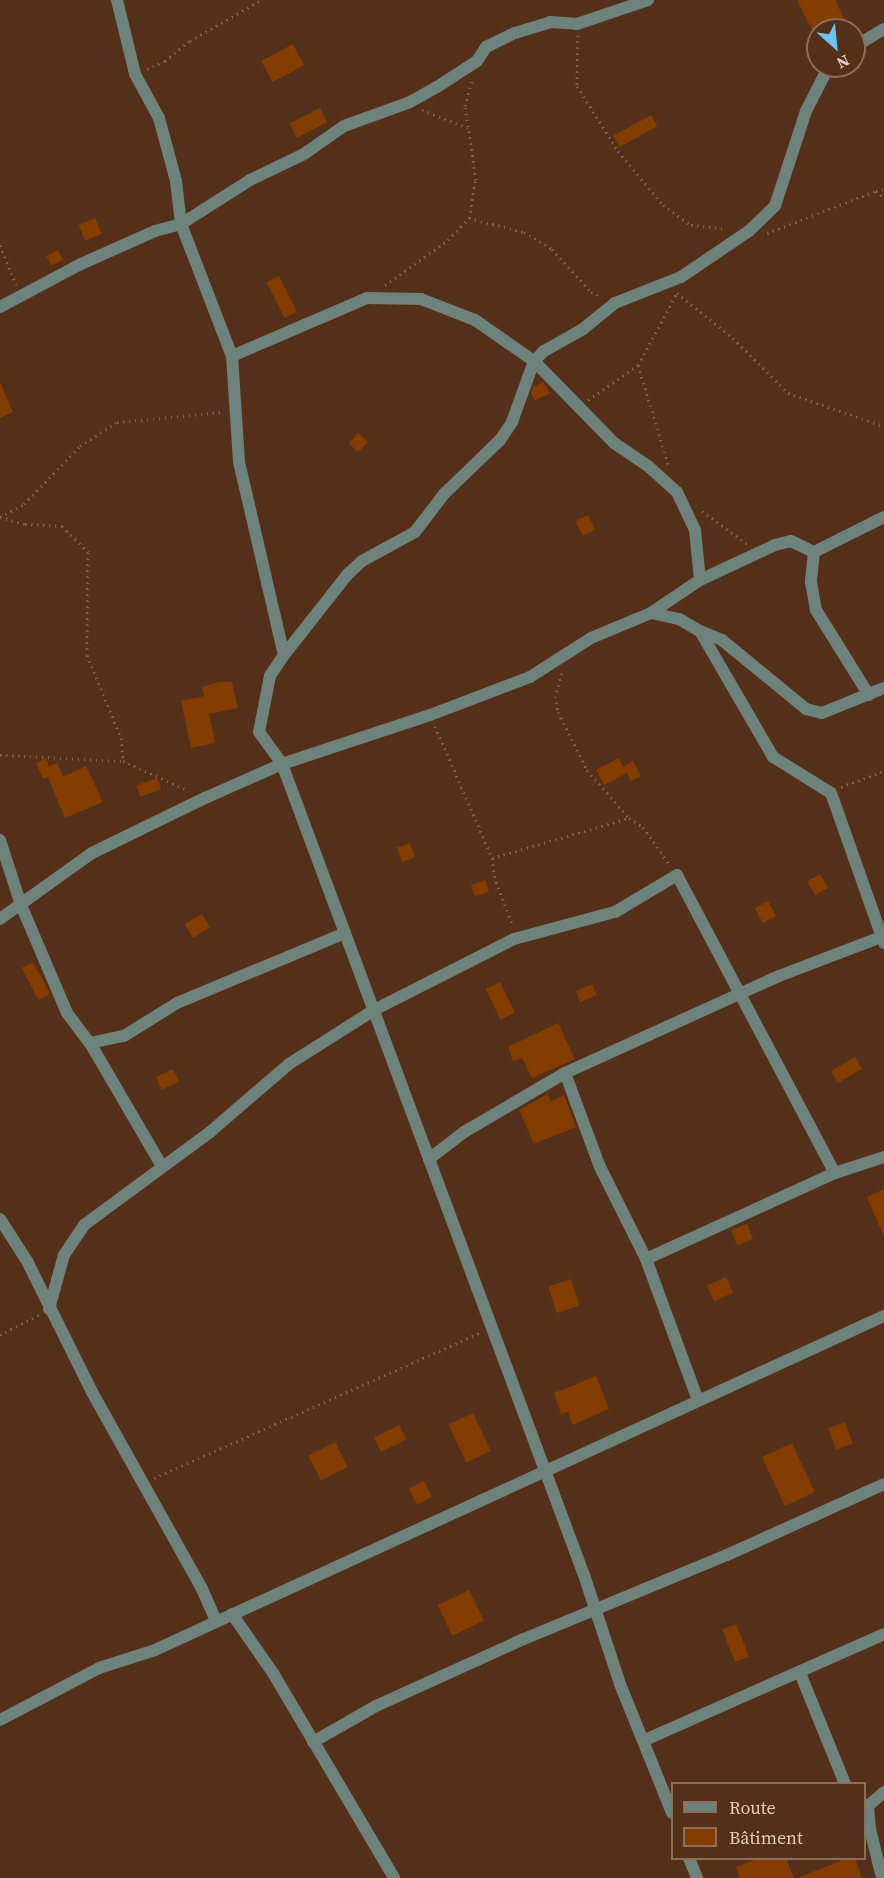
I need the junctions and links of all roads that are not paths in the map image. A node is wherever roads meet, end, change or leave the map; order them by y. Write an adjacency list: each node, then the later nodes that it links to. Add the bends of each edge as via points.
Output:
1 (117, 0): 6 (street, via 135,74 159,118 176,181)
2 (648, 0): 6 (street, via 577,24 550,22 515,33 486,47 477,61 408,103 344,126 304,154 250,180)
3 (884, 30): 4 (street)
4 (866, 40)
5 (823, 78): 9 (street, via 806,111 775,206 749,231 681,277 615,303)
6 (181, 224): 7 (street, via 113,250); 8 (street)
7 (0, 307)
8 (232, 356): 9 (street, via 367,298 421,299 475,320); 15 (street, via 239,462)
9 (534, 362): 12 (street, via 614,443 677,492 695,530); 15 (street, via 512,423 500,440 444,494 415,532 362,561 347,575)
10 (884, 517): 11 (street)
11 (814, 552): 12 (street, via 791,541); 17 (street, via 811,582 816,610)
12 (700, 580): 13 (street)
13 (651, 613): 14 (street, via 679,619); 18 (street, via 591,638 537,674 430,715)
14 (700, 630): 17 (street, via 722,640 806,709 822,713); 23 (street, via 773,757 831,793)
15 (284, 656): 18 (street, via 270,676 260,732)
16 (884, 688): 17 (street)
17 (869, 694)
18 (282, 764): 20 (street, via 93,853); 22 (street)
19 (0, 840): 20 (street)
20 (21, 905): 21 (street); 26 (street, via 67,1013)
21 (0, 919)
22 (345, 933): 25 (street); 26 (street, via 177,1003 124,1036)
23 (883, 940): 24 (street)
24 (741, 993): 25 (street, via 677,875 615,912 514,939); 27 (street); 31 (street)
25 (374, 1010): 29 (street); 30 (street, via 289,1065)
26 (90, 1043): 30 (street)
27 (565, 1073): 29 (street, via 480,1122); 33 (street, via 600,1167)
28 (884, 1157): 31 (street)
29 (429, 1159): 37 (street)
30 (162, 1166): 34 (street, via 84,1225 71,1240)
31 (835, 1173): 33 (street)
32 (0, 1219): 34 (street, via 27,1260)
33 (646, 1259): 36 (street)
34 (49, 1309): 41 (street)
35 (884, 1316): 36 (street)
36 (698, 1400): 37 (street)
37 (544, 1469): 39 (street); 40 (street)
38 (884, 1484): 39 (street, via 727,1555)
39 (596, 1607): 45 (street, via 620,1684); 46 (street, via 376,1706)
40 (232, 1614): 41 (street); 46 (street)
41 (216, 1622): 44 (street, via 155,1650 99,1668)
42 (884, 1634): 43 (street)
43 (800, 1673): 45 (street); 47 (street)
44 (0, 1720)
45 (645, 1740): 50 (street)
46 (313, 1742): 52 (street)
47 (844, 1782)
48 (884, 1792): 49 (street)
49 (866, 1805): 54 (street)
50 (671, 1810)
51 (690, 1860): 53 (street)
52 (394, 1878)
53 (696, 1878)
54 (882, 1878)

